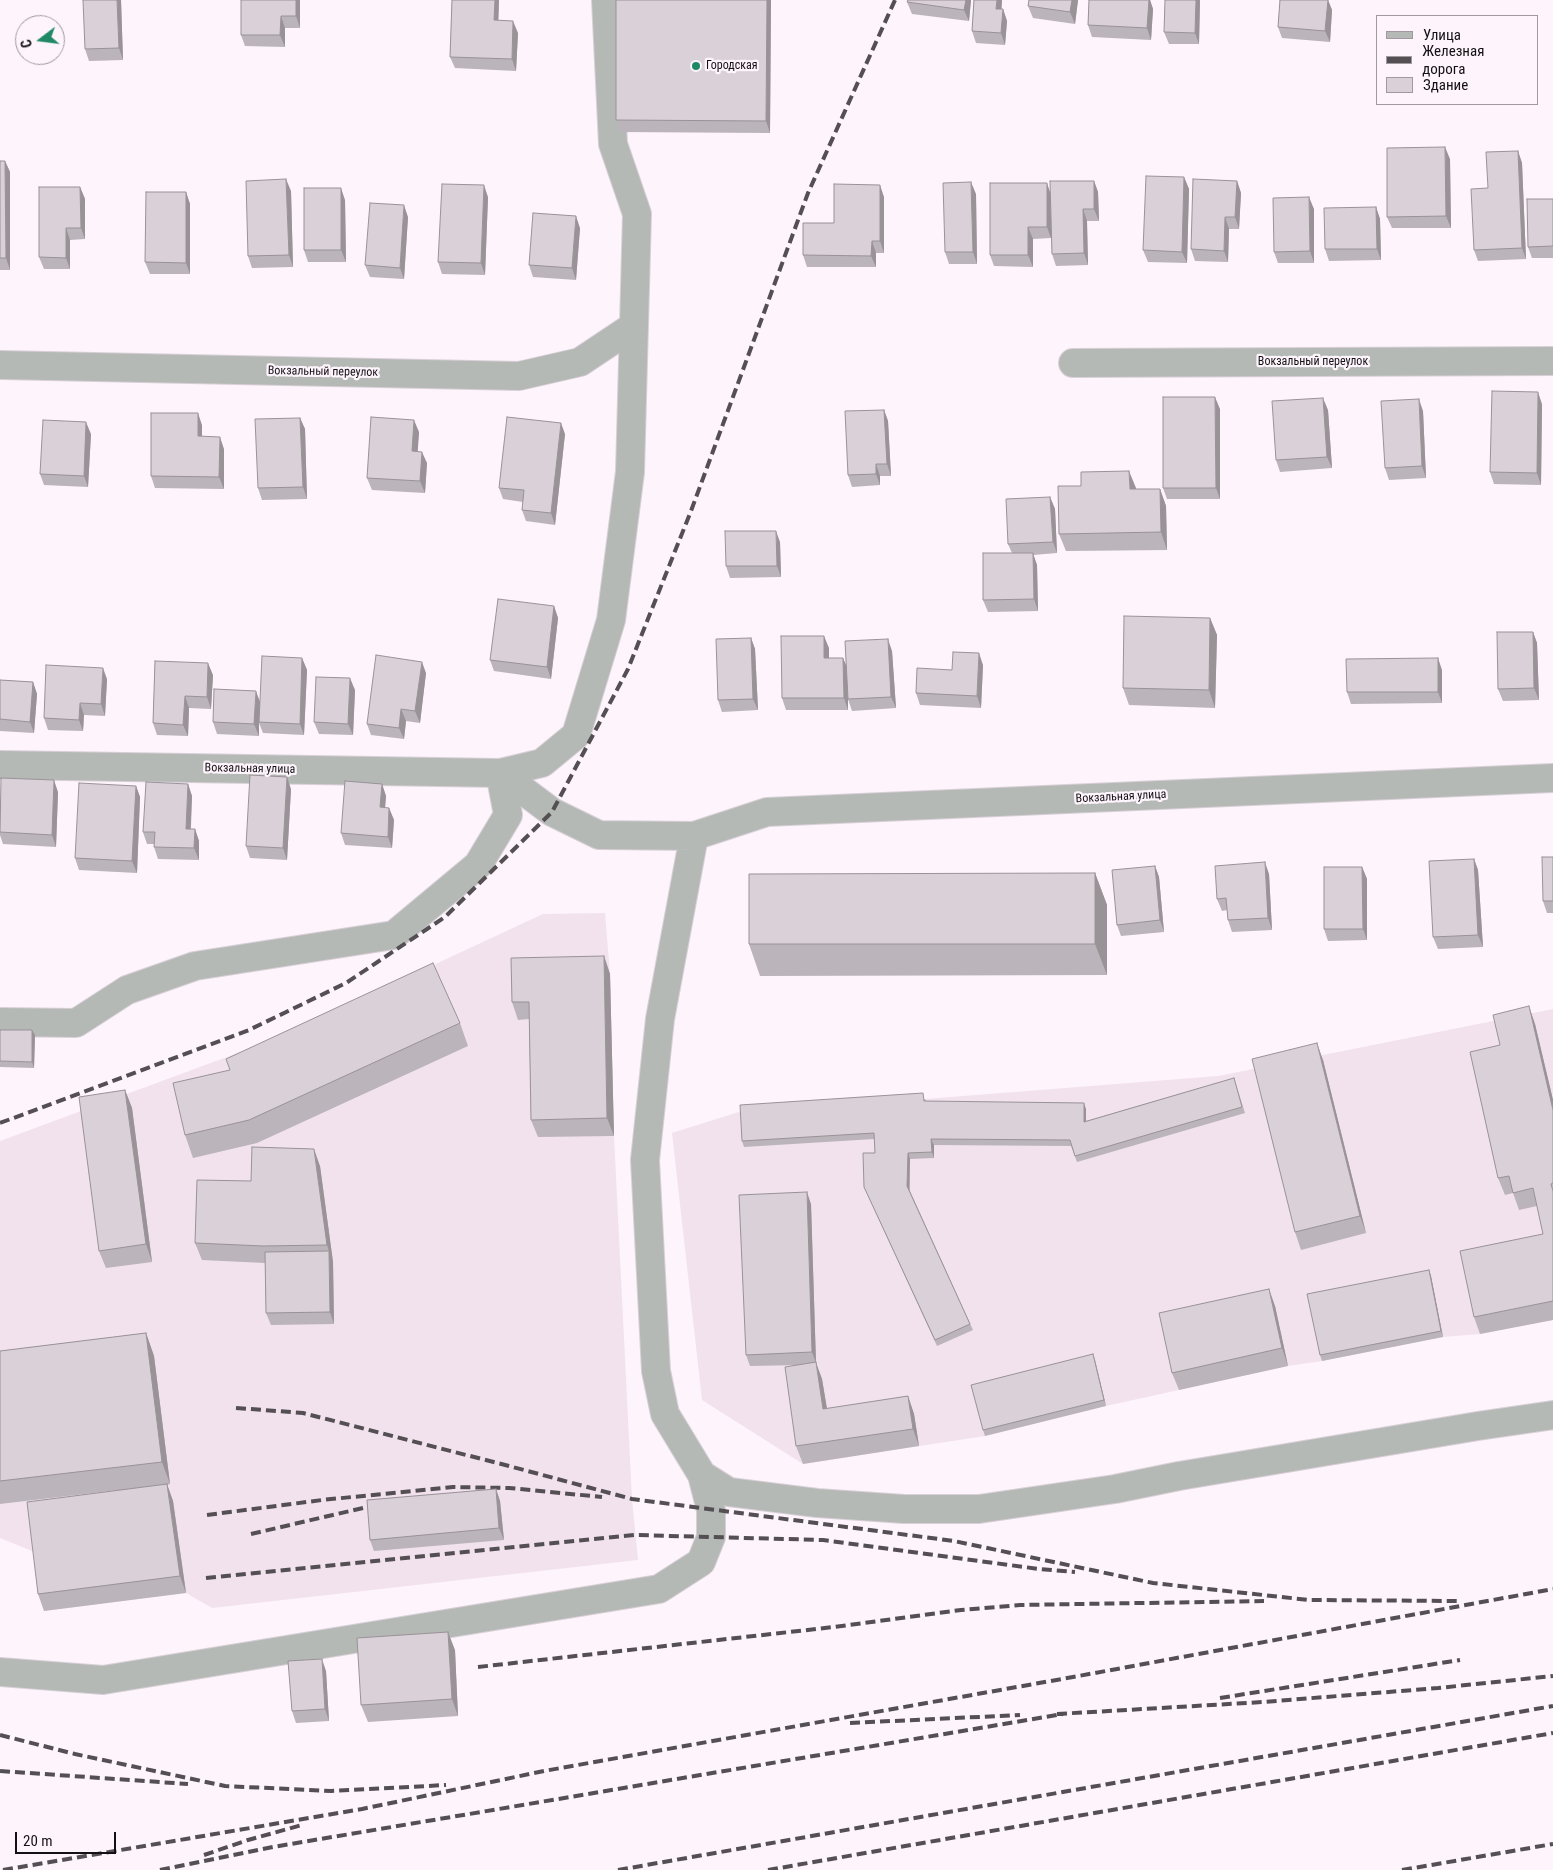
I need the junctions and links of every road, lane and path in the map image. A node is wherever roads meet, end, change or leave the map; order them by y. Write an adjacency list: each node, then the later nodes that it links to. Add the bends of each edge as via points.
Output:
1 (606, 0): 2 (street, Вокзальная улица, via 614,144 637,214)
2 (634, 326): 5 (street, Вокзальный переулок, via 580,362 519,376); 7 (street, Вокзальная улица, via 630,472 611,620 576,735 542,763)
3 (1553, 361): 4 (street, Вокзальный переулок)
4 (1073, 363)
5 (0, 365)
6 (0, 765): 7 (street, Вокзальная улица)
7 (500, 773): 9 (street, Вокзальная улица, via 552,812 599,835); 10 (street, via 508,815 478,865 394,935 195,966 127,990 76,1023)
8 (1553, 778): 9 (street, Вокзальная улица, via 767,812)
9 (694, 836): 12 (street, via 660,1019 645,1160 656,1371 666,1414)
10 (0, 1022)
11 (1553, 1415): 12 (street, via 978,1509 817,1503 729,1492)
12 (702, 1475): 13 (street, via 711,1510 711,1537 701,1562 659,1589 103,1680)
13 (0, 1672)

